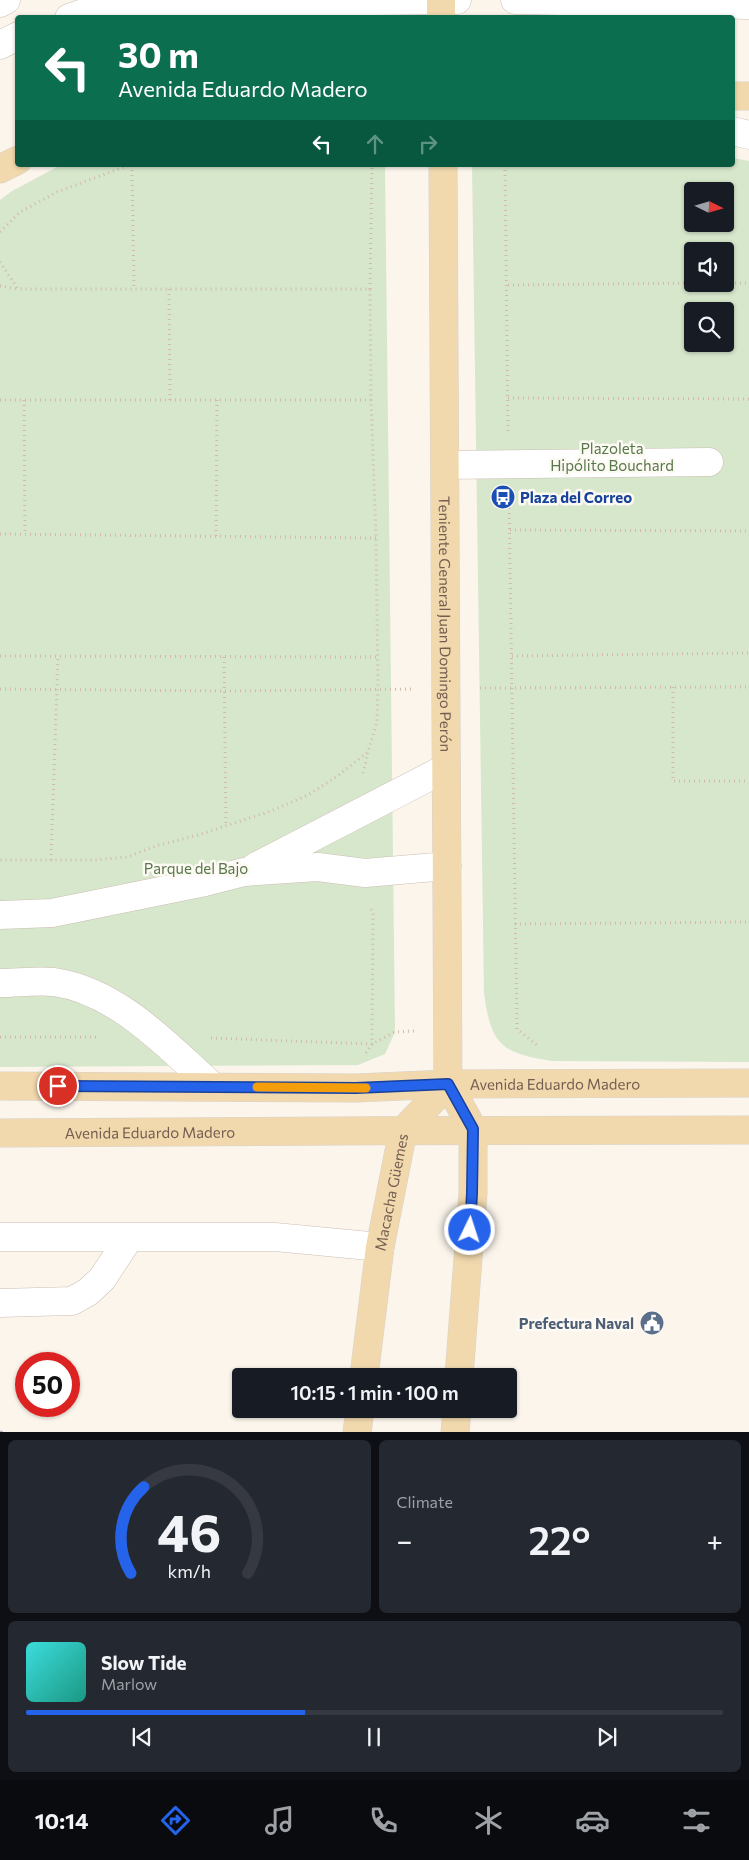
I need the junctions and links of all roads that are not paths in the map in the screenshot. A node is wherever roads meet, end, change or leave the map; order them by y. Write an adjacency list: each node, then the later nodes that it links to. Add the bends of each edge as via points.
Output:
1 (6, 0): 5 (lane)
2 (441, 0): 3 (lane); 7 (lane, via 136,4); 8 (main road)
3 (457, 0)
4 (515, 0): 6 (lane)
5 (0, 3)
6 (749, 5)
7 (78, 15)
8 (441, 15)
9 (15, 37): 10 (lane)
10 (0, 44)
11 (735, 96): 12 (main road)
12 (749, 96)
13 (735, 132): 14 (lane)
14 (749, 135)
15 (15, 162): 17 (main road)
16 (443, 167): 19 (main road, Teniente General Juan Domingo Perón)
17 (0, 169)
18 (709, 462): 19 (lane)
19 (446, 465): 20 (main road, Teniente General Juan Domingo Perón)
20 (446, 768): 21 (main road, Teniente General Juan Domingo Perón); 22 (lane)
21 (447, 866): 22 (lane, via 366,873 318,867); 26 (main road, Teniente General Juan Domingo Perón)
22 (244, 872): 23 (lane, via 52,913)
23 (0, 915)
24 (0, 983): 28 (lane, via 53,982 86,989 108,1000 159,1037)
25 (749, 1083): 26 (main road, Avenida Eduardo Madero)
26 (448, 1084): 28 (main road, Avenida Eduardo Madero, via 356,1088); 29 (main road); 31 (main road, Macacha Güemes)
27 (0, 1086): 28 (main road, Avenida Eduardo Madero)
28 (212, 1086)
29 (473, 1129): 30 (main road, Avenida Eduardo Madero); 31 (main road, Avenida Eduardo Madero); 38 (main road, via 472,1193)
30 (749, 1130)
31 (403, 1132): 32 (main road, Avenida Eduardo Madero); 35 (main road, Macacha Güemes)
32 (0, 1133)
33 (0, 1237): 34 (lane)
34 (129, 1238): 35 (lane, via 275,1237); 36 (lane, via 102,1279 72,1301)
35 (380, 1247): 37 (main road, Macacha Güemes)
36 (0, 1303)
37 (365, 1368)
38 (460, 1368)
39 (359, 1418): 41 (main road)
40 (456, 1418): 42 (main road)
41 (357, 1432)
42 (455, 1432)

